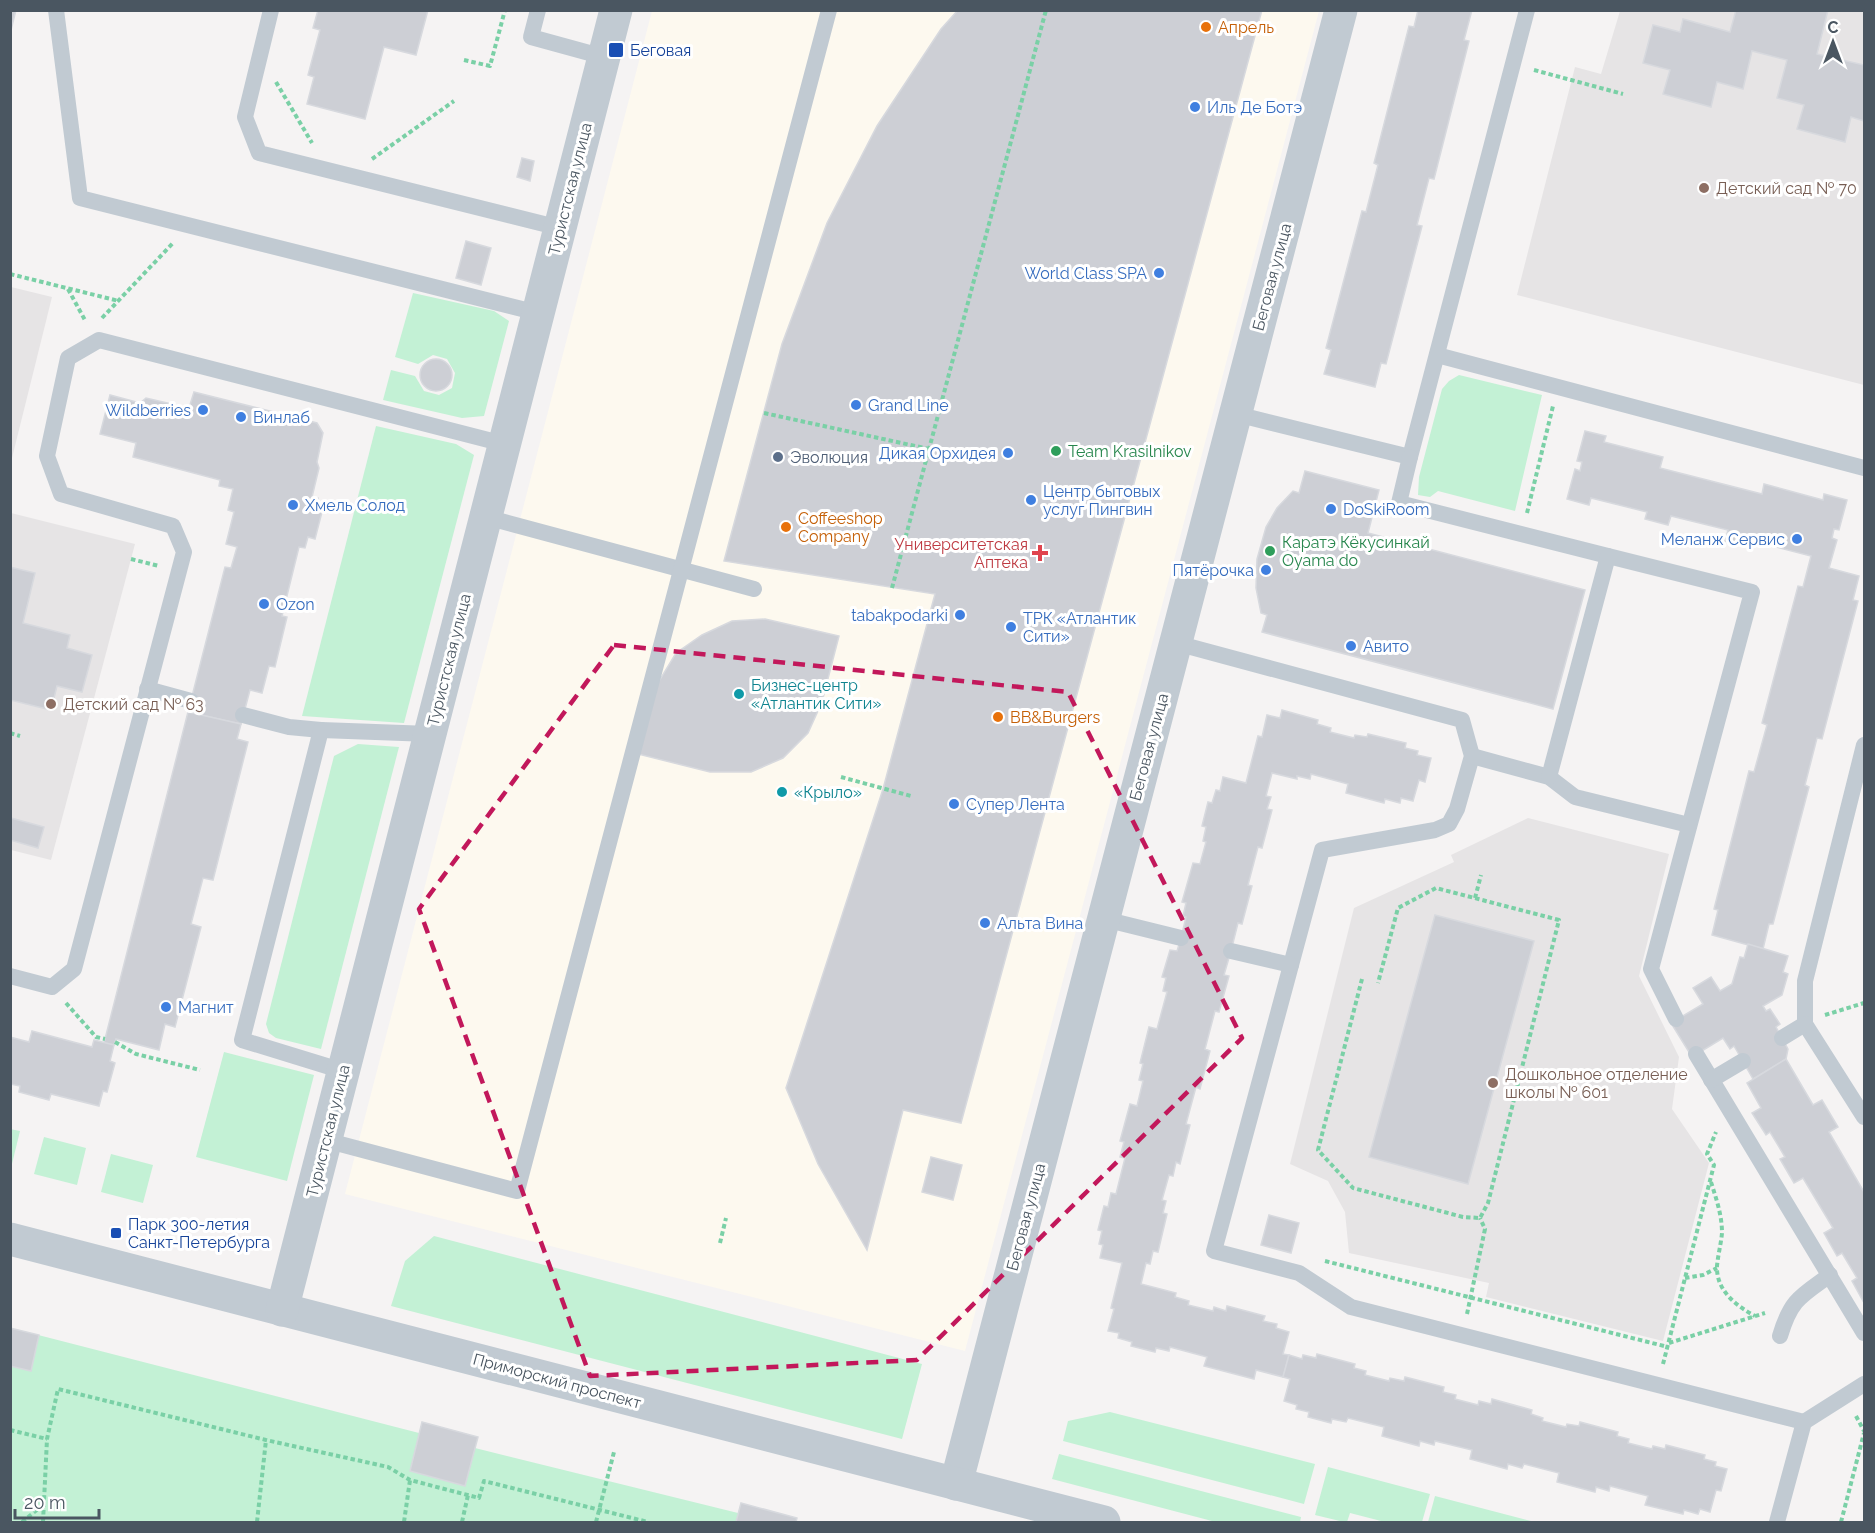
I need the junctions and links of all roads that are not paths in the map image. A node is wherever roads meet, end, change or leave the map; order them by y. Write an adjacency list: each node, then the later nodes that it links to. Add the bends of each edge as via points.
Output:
1 (56, 10): 10 (lane, via 80,198)
2 (271, 10): 9 (lane, via 245,117 259,153)
3 (538, 10): 8 (lane, via 531,37)
4 (616, 10): 8 (street, Туристская улица)
5 (829, 10): 18 (lane)
6 (1341, 10): 12 (street, Беговая улица)
7 (1527, 10): 11 (lane)
8 (604, 57): 9 (street, Туристская улица)
9 (560, 228): 10 (street, Туристская улица)
10 (538, 313): 13 (street, Туристская улица)
11 (1437, 356): 14 (lane); 15 (lane)
12 (1236, 414): 14 (lane); 20 (street, Беговая улица)
13 (504, 444): 16 (street, Туристская улица); 21 (lane, via 99,340 68,358 46,456 62,494 173,526 184,552)
14 (1410, 457): 17 (lane, via 1399,503)
15 (1864, 468)
16 (486, 517): 18 (lane); 25 (street, Туристская улица)
17 (1608, 555): 28 (lane); 29 (lane, via 1752,592)
18 (681, 569): 19 (lane); 43 (lane, via 518,1191)
19 (754, 589)
20 (1176, 642): 27 (lane, via 1462,720); 30 (street, Беговая улица)
21 (147, 689): 22 (lane); 34 (lane, via 74,969 52,987)
22 (191, 701)
23 (243, 715): 24 (lane, via 289,727)
24 (321, 730): 25 (lane); 40 (lane, via 242,1040)
25 (430, 734): 40 (street, Туристская улица)
26 (1864, 745): 36 (lane, via 1805,981)
27 (1472, 756): 28 (lane); 33 (lane, via 1449,824 1435,830 1322,850)
28 (1550, 777): 29 (lane, via 1575,797)
29 (1689, 825): 35 (lane, via 1651,969)
30 (1104, 919): 31 (lane); 51 (street, Беговая улица)
31 (1181, 938)
32 (1231, 951): 33 (lane)
33 (1291, 965): 50 (lane, via 1214,1251 1299,1273 1351,1307)
34 (10, 976)
35 (1676, 1019)
36 (1805, 1024): 37 (lane); 42 (lane)
37 (1782, 1038)
38 (1696, 1054): 41 (lane)
39 (1743, 1061): 41 (lane)
40 (343, 1071): 43 (street, Туристская улица)
41 (1711, 1080): 45 (lane)
42 (1864, 1117)
43 (325, 1140): 46 (street, Туристская улица)
44 (10, 1239): 46 (street, Приморский проспект)
45 (1830, 1275): 47 (lane); 48 (lane, via 1799,1298 1786,1314)
46 (282, 1310): 51 (street, Приморский проспект)
47 (1864, 1333)
48 (1780, 1336)
49 (1864, 1384): 50 (lane)
50 (1804, 1422): 53 (lane)
51 (956, 1484): 52 (street, Приморский проспект)
52 (1104, 1522)
53 (1777, 1522)

